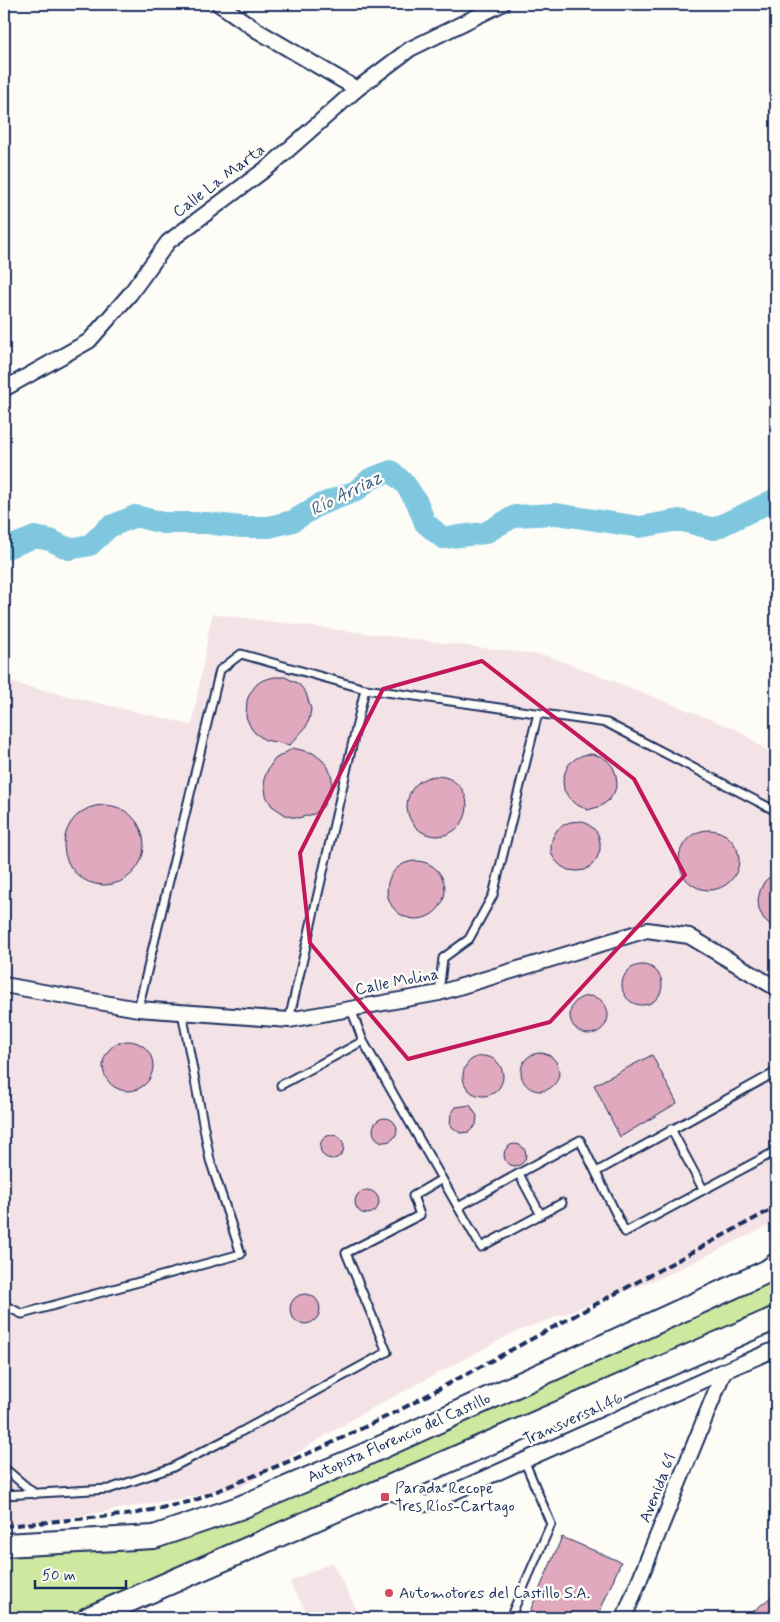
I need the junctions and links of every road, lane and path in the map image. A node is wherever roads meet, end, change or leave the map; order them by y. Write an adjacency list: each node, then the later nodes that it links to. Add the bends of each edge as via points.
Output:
1 (219, 4): 4 (street, via 258,31)
2 (502, 4): 3 (street, Calle La Marta)
3 (475, 10): 4 (street, Calle La Marta, via 410,49)
4 (357, 89): 5 (street, Calle La Marta, via 270,165 168,242 130,294 89,341)
5 (4, 389)
6 (365, 690): 7 (lane); 12 (lane, via 240,654 220,670); 15 (lane)
7 (538, 713): 8 (lane, via 608,724); 11 (lane, via 493,894 469,939 443,958)
8 (776, 811)
9 (4, 986): 12 (street, Calle Molina)
10 (776, 988): 11 (street, Calle Molina, via 689,936 647,930)
11 (439, 992): 13 (street, Calle Molina)
12 (138, 1009): 14 (street, Calle Molina)
13 (351, 1009): 15 (street, Calle Molina); 16 (lane)
14 (182, 1012): 15 (street, Calle Molina); 29 (lane, via 210,1160 242,1254 22,1314)
15 (289, 1020)
16 (363, 1041): 18 (lane); 23 (lane)
17 (776, 1072): 19 (lane)
18 (281, 1085)
19 (671, 1130): 21 (lane); 24 (lane)
20 (776, 1151): 24 (lane)
21 (596, 1172): 22 (lane, via 580,1140); 24 (lane, via 625,1232)
22 (519, 1174): 26 (lane); 27 (lane)
23 (442, 1179): 26 (lane); 36 (lane, via 413,1196 420,1215 346,1253 387,1352 171,1468 108,1490)
24 (703, 1189)
25 (562, 1203): 27 (lane)
26 (458, 1207): 27 (lane, via 482,1247)
27 (541, 1215)
28 (776, 1265): 38 (highway, Autopista Florencio del Castillo, via 360,1457 239,1508 154,1537)
29 (4, 1304)
30 (776, 1318): 35 (highway)
31 (776, 1348): 32 (street, Transversal 46)
32 (724, 1371): 33 (street, Transversal 46); 41 (street, Avenida 61)
33 (524, 1460): 35 (street, Transversal 46, via 427,1504); 40 (lane, via 551,1524)
34 (4, 1468): 36 (lane)
35 (383, 1490): 39 (highway)
36 (35, 1494): 37 (lane)
37 (4, 1495)
38 (4, 1545)
39 (89, 1618)
40 (510, 1618)
41 (624, 1618)

